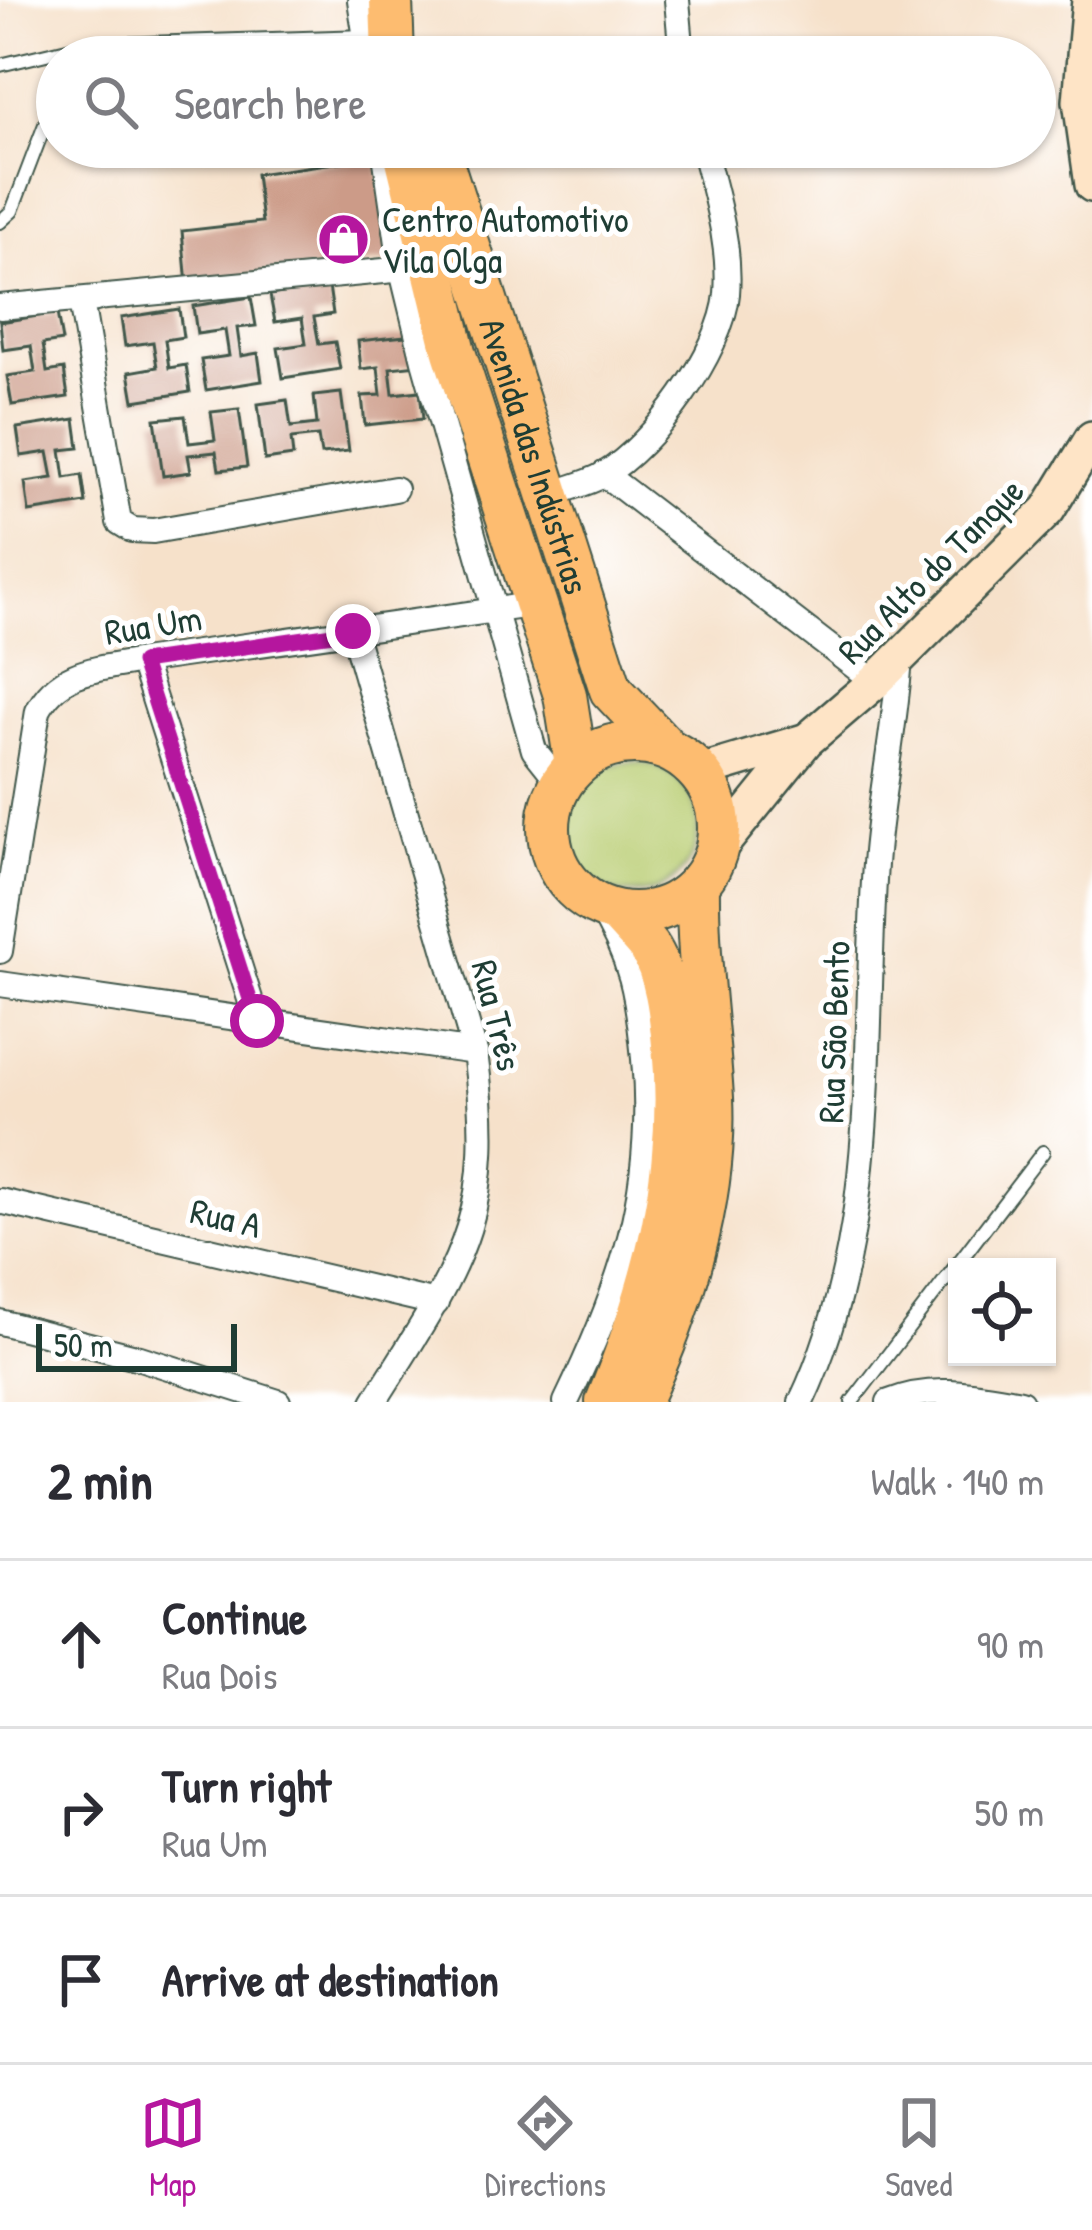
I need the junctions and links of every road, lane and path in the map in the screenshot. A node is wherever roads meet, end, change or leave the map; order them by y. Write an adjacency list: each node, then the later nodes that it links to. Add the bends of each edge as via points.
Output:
1 (360, 0): 4 (street)
2 (677, 0): 5 (street)
3 (1089, 0): 13 (main road, via 1080,100)
4 (383, 36)
5 (680, 36)
6 (36, 59): 7 (lane)
7 (0, 65)
8 (36, 148): 14 (lane)
9 (390, 168): 16 (street)
10 (406, 168): 16 (highway, Avenida das Indústrias)
11 (444, 168): 15 (highway, Avenida das Indústrias)
12 (708, 168): 20 (street, via 724,232 727,295 714,347 674,406)
13 (1092, 185)
14 (0, 222)
15 (474, 258): 16 (street); 22 (highway, Avenida das Indústrias)
16 (417, 268): 17 (street); 23 (highway, Avenida das Indústrias); 24 (street)
17 (96, 299): 18 (street); 21 (street, via 81,302 126,527 153,531)
18 (0, 307)
19 (1092, 438): 26 (main road, Rua Alto do Tanque, via 1048,510)
20 (604, 474): 22 (street); 28 (street)
21 (395, 489)
22 (550, 495): 30 (highway, Avenida das Indústrias, via 611,690)
23 (538, 604): 24 (street, Rua Um); 31 (highway, Avenida das Indústrias, via 565,695)
24 (493, 608): 25 (street, Rua Um); 31 (street, via 533,750)
25 (353, 631): 27 (street, Rua Um); 37 (street, Rua Três)
26 (900, 656): 28 (main road, Rua Alto do Tanque); 47 (street, Rua São Bento, via 875,868 866,1155 833,1319)
27 (142, 662): 34 (street, Rua Um, via 51,686 38,711); 36 (street)
28 (875, 682): 29 (main road, Rua Alto do Tanque)
29 (806, 741): 30 (main road, Rua Alto do Tanque); 32 (main road, Rua Alto do Tanque)
30 (683, 760): 31 (highway, via 619,745); 32 (highway, via 718,809)
31 (568, 775): 33 (highway, via 549,817 552,852 569,883)
32 (708, 868): 33 (highway, via 674,904 647,913); 46 (highway, via 697,948 712,1102 708,1185 689,1268)
33 (607, 908): 44 (street, via 639,1004 650,1123 624,1271); 45 (highway, via 651,949 670,1010 678,1095 658,1263)
34 (0, 951)
35 (0, 984): 36 (street)
36 (257, 1021): 37 (street)
37 (475, 1052): 40 (street, Rua Três, via 483,1180 465,1249)
38 (1043, 1152): 48 (lane)
39 (0, 1201): 40 (street, Rua A)
40 (436, 1303): 43 (street, Rua Três)
41 (0, 1322): 42 (street)
42 (278, 1402)
43 (374, 1402)
44 (566, 1402)
45 (607, 1402)
46 (639, 1402)
47 (801, 1402)
48 (852, 1402)
49 (889, 1402): 50 (street, via 958,1391)
50 (1021, 1402)

